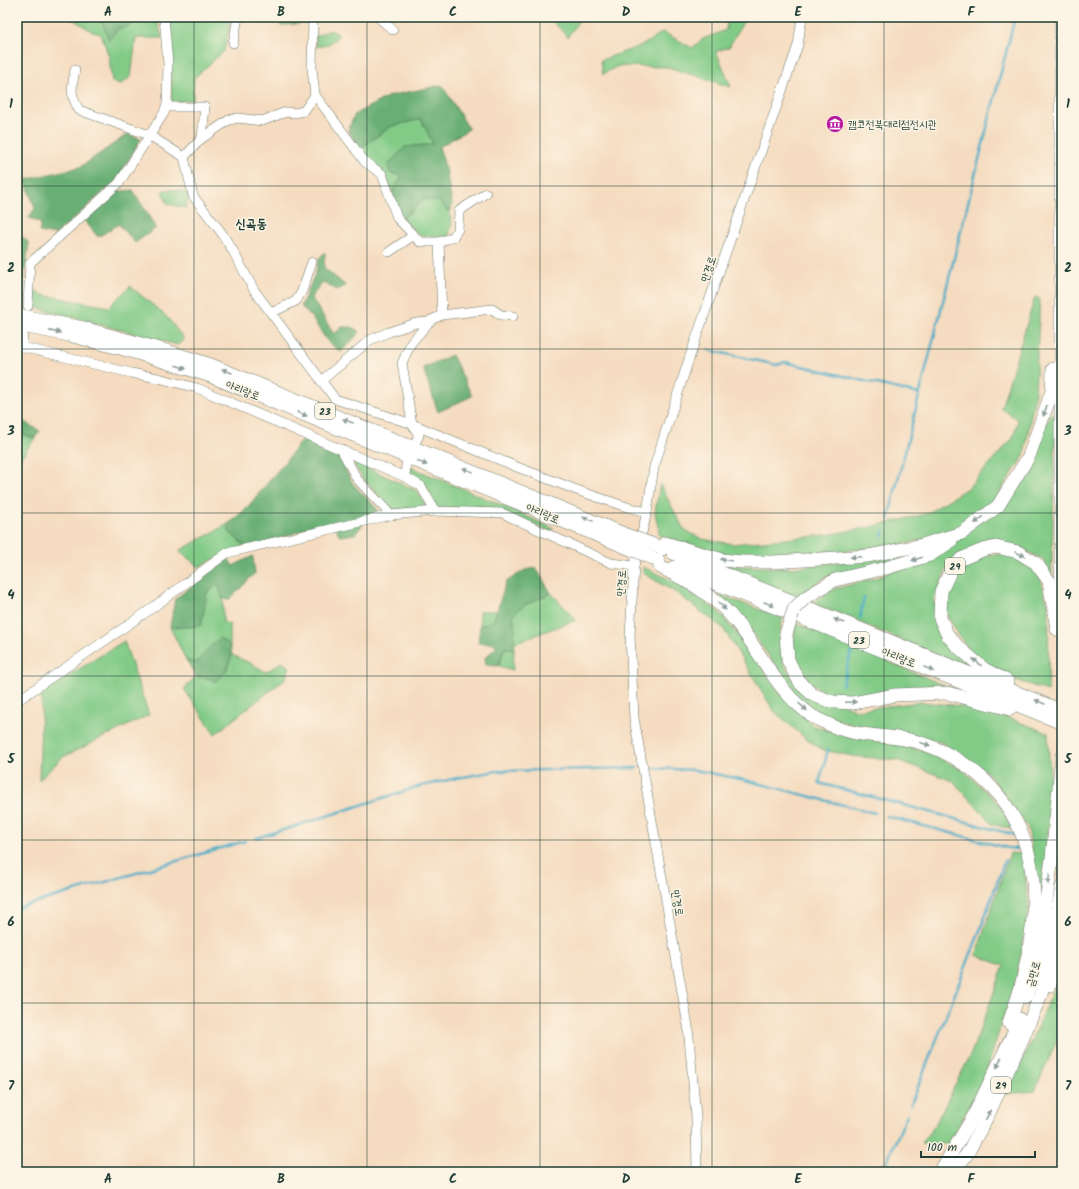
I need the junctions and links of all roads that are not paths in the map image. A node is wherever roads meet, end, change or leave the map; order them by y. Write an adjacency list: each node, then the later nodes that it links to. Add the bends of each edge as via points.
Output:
1 (164, 17): 11 (street, via 168,64)
2 (238, 17): 8 (street)
3 (313, 17): 10 (street, via 312,70)
4 (378, 17): 7 (street)
5 (802, 17): 36 (street, 만경로, via 798,45 654,467)
6 (1061, 17): 27 (highway)
7 (393, 30)
8 (233, 43)
9 (75, 70): 12 (street, via 71,92 79,110)
10 (315, 95): 13 (street, via 304,111 286,112 262,121 238,118 229,120); 16 (street, via 366,162 382,174 397,218)
11 (166, 107): 12 (street); 13 (street, via 205,107)
12 (149, 135): 14 (street); 20 (street, via 119,183 30,263)
13 (202, 138): 14 (street)
14 (184, 157): 21 (street, via 193,196 221,232 254,290)
15 (486, 193): 17 (street, via 459,211 458,229 453,237)
16 (414, 235): 17 (street, via 420,242); 18 (street)
17 (439, 242): 23 (street)
18 (389, 252)
19 (312, 262): 21 (street, via 296,301)
20 (28, 306)
21 (271, 313): 29 (street)
22 (17, 314): 39 (highway, 아리랑로 / 23, one-way to 22, via 211,365 83,328)
23 (442, 314): 24 (street, via 492,309 501,315); 25 (street)
24 (513, 316)
25 (430, 322): 29 (street, via 416,323 370,340); 30 (street, via 411,342 402,363)
26 (20, 328): 28 (street); 39 (highway, 아리랑로 / 23, one-way to 39, via 69,335 208,375)
27 (1061, 335): 38 (highway, one-way to 38, via 1056,336 1052,391 1029,456 998,506); 42 (highway)
28 (19, 347): 32 (street, via 197,388)
29 (321, 381): 30 (street, via 335,399)
30 (412, 424): 31 (street, via 419,435); 36 (street, via 582,492)
31 (416, 440)
32 (341, 449): 34 (street); 37 (street, via 357,479)
33 (406, 464): 34 (street)
34 (405, 477): 35 (street, via 421,486)
35 (434, 512): 37 (street); 41 (street, via 502,513 611,563)
36 (647, 512): 41 (street, 만경로)
37 (391, 515): 47 (street, via 227,553 148,612)
38 (962, 533): 40 (highway, one-way to 40, via 922,545 868,556 781,562 723,560 665,543); 45 (highway, one-way to 45, bridge, via 930,555 835,580 805,598 794,609 786,634 788,660 801,684 813,695 833,702 854,703 895,695 947,693 1012,709)
39 (623, 540): 40 (highway, 아리랑로 / 23, bridge)
40 (658, 553): 45 (highway, 아리랑로 / 23); 54 (highway, one-way to 54, via 660,567 713,598 736,622 786,692 813,717 855,733 907,739 928,745 969,767 1005,802 1018,824 1030,858 1034,908 1032,934 1023,979 1009,1023)
41 (634, 566): 55 (street, 만경로, via 630,636 634,718 688,1026 696,1117)
42 (1062, 592)
43 (1062, 631): 45 (highway, 29, one-way to 43, via 1014,685 984,669 947,634 940,618 941,590 951,570 962,559 983,550 996,547 1018,552 1036,563 1049,581 1057,629)
44 (1062, 693): 46 (highway)
45 (1018, 699): 48 (highway, 아리랑로 / 23, one-way to 45); 49 (highway, 아리랑로 / 23)
46 (1062, 700)
47 (17, 701)
48 (1062, 711)
49 (1062, 723)
50 (1062, 756): 54 (highway, 금만로 / 29, one-way to 54, via 1052,858 1037,966)
51 (1062, 887): 53 (highway, 금만로)
52 (1062, 954): 53 (highway, 29, via 1044,998)
53 (1041, 994): 57 (highway, 금만로 / 29, one-way to 53, via 967,1154 988,1115)
54 (1016, 1028): 56 (highway, 금만로 / 29, one-way to 56, via 973,1117)
55 (697, 1172)
56 (940, 1172)
57 (953, 1172)

